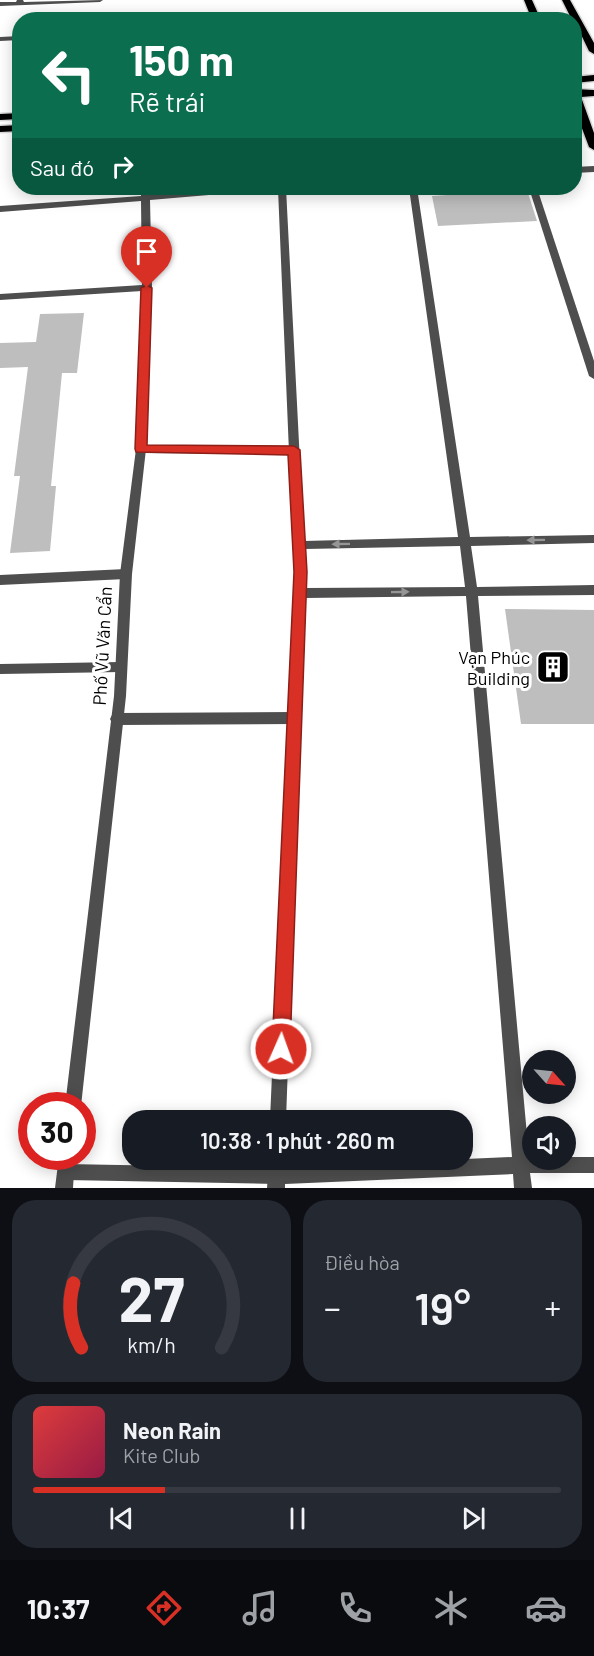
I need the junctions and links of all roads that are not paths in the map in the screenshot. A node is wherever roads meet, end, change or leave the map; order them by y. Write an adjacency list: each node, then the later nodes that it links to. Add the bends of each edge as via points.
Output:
1 (100, 0): 2 (street)
2 (20, 2): 3 (street)
3 (0, 4)
4 (582, 29): 5 (main road)
5 (594, 51)
6 (582, 114): 7 (main road)
7 (594, 147)
8 (126, 195): 13 (street)
9 (145, 195): 14 (street, Phố Vũ Văn Cẩn)
10 (282, 195): 18 (street)
11 (414, 195): 20 (street)
12 (535, 195): 16 (street)
13 (0, 208)
14 (147, 288): 15 (street); 17 (street, Phố Vũ Văn Cẩn)
15 (0, 297)
16 (594, 376)
17 (141, 449): 18 (street); 22 (street, Phố Vũ Văn Cẩn)
18 (294, 450): 21 (street)
19 (594, 539): 20 (street, one-way to 20)
20 (467, 541): 21 (street, one-way to 21); 25 (street)
21 (299, 545): 26 (street)
22 (126, 574): 23 (street); 27 (street, Phố Vũ Văn Cẩn)
23 (0, 580)
24 (594, 590): 25 (street)
25 (472, 591): 26 (street, one-way to 25); 33 (street)
26 (299, 593): 29 (street)
27 (121, 667): 28 (street); 30 (street, Phố Vũ Văn Cẩn)
28 (0, 669)
29 (294, 718): 30 (street); 32 (street)
30 (117, 719): 31 (street, Phố Vũ Văn Cẩn)
31 (75, 1092)
32 (278, 1110)
33 (521, 1165): 34 (street); 36 (street); 37 (street)
34 (594, 1165)
35 (66, 1172): 36 (street)
36 (276, 1174)
37 (523, 1188)

